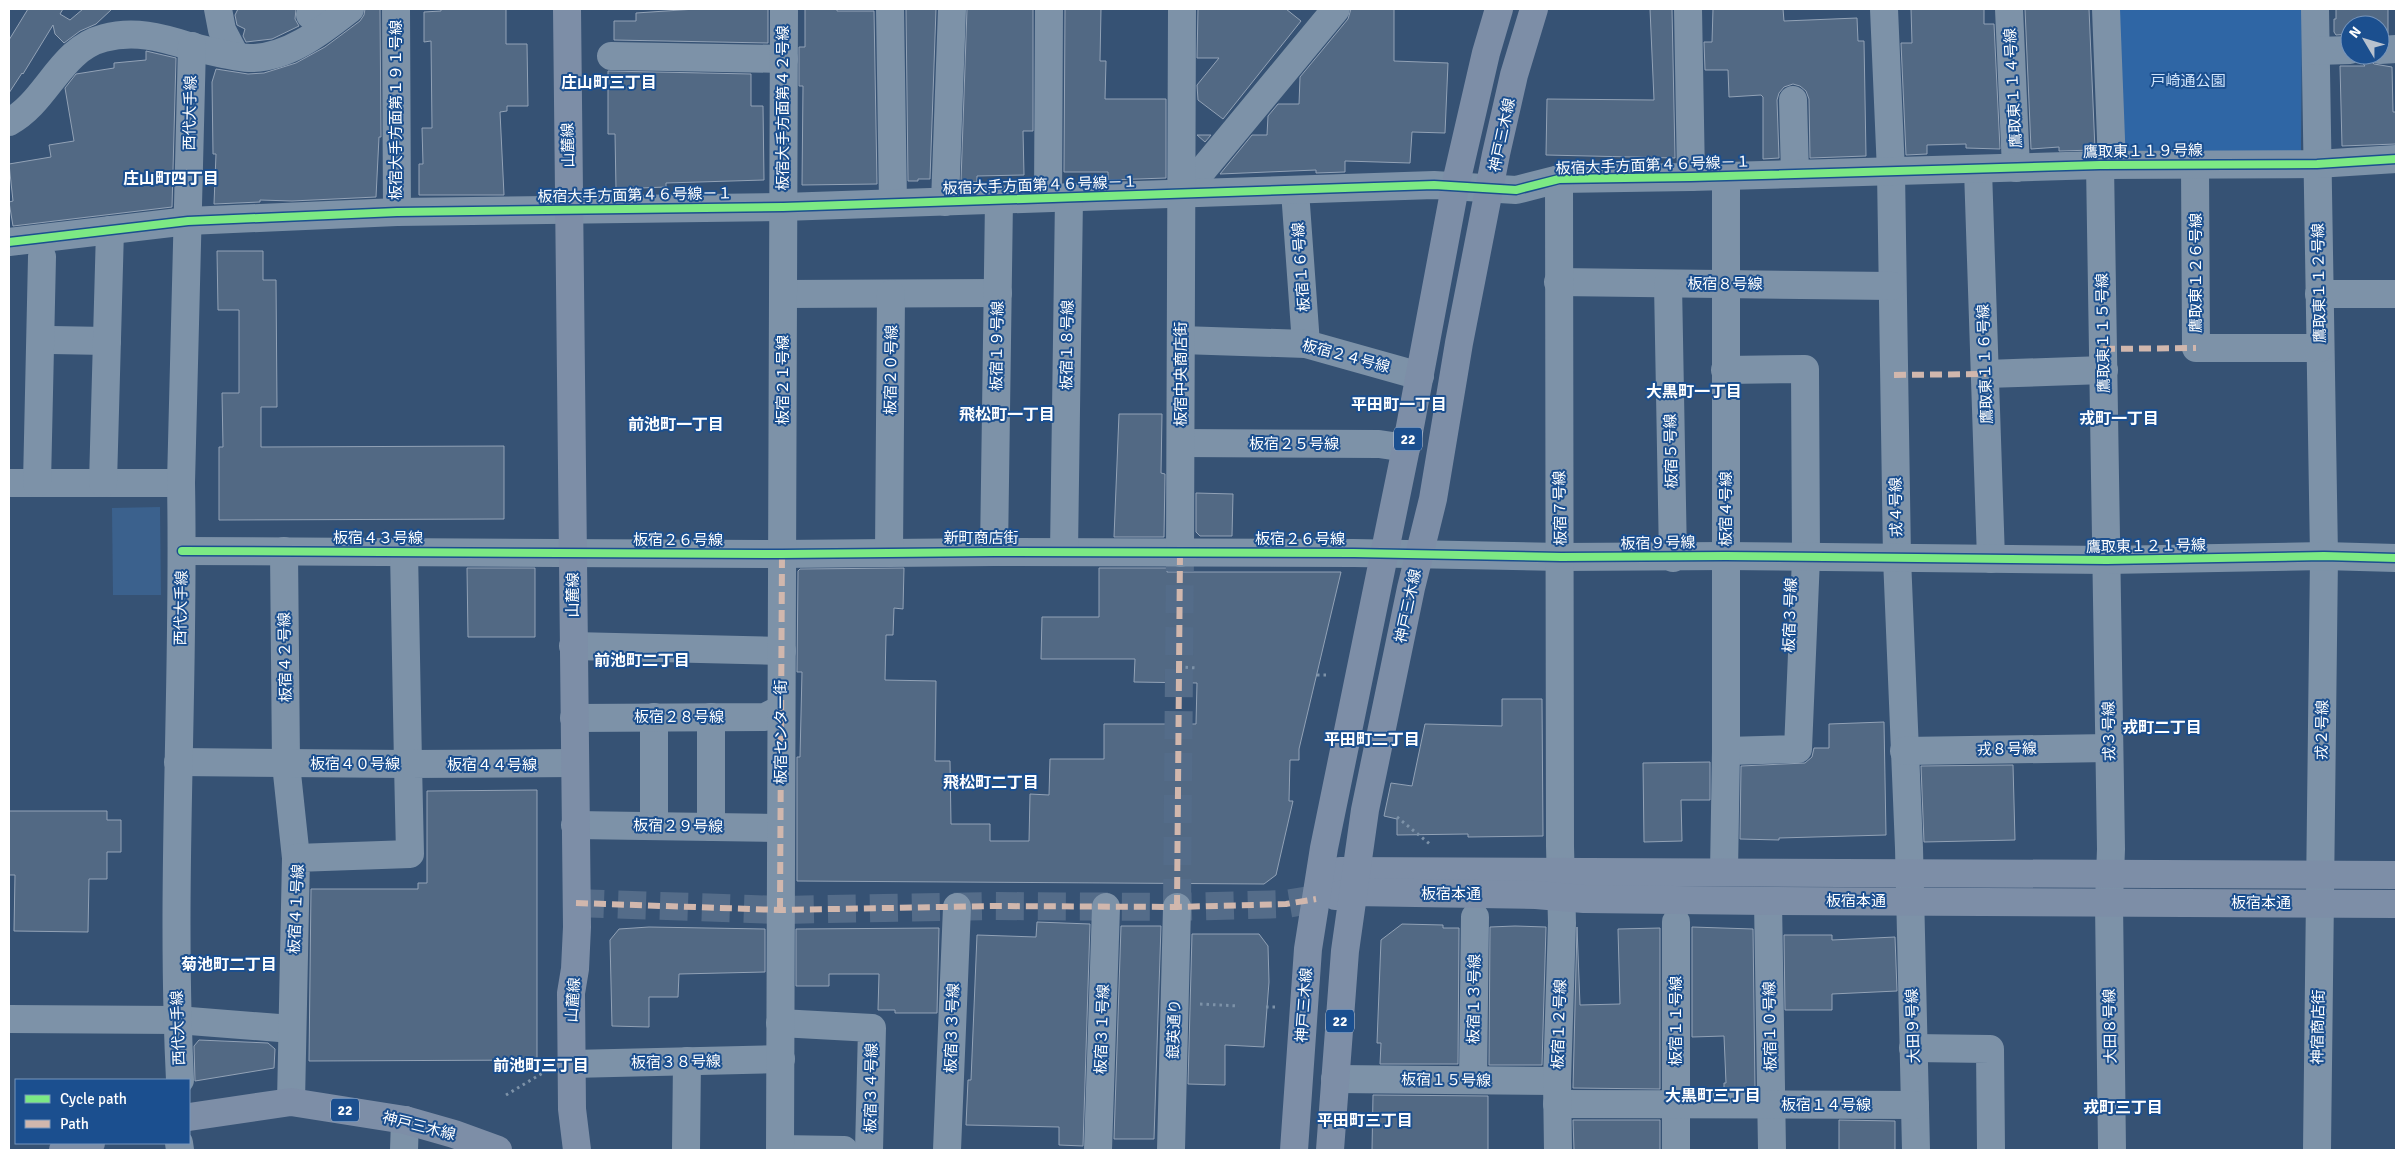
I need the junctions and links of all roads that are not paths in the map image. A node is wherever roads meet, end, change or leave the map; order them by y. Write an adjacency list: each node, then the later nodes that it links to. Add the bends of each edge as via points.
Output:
1 (218, 9): 21 (street, via 222,30)
2 (350, 9): 21 (street, via 304,42 250,58)
3 (396, 9): 47 (street, 板宿大手方面第１９１号線)
4 (567, 9): 46 (main road, 山麓線)
5 (784, 9): 23 (street, 板宿大手方面第４２号線)
6 (890, 9): 44 (street)
7 (952, 9): 43 (street)
8 (1049, 9): 41 (street, 板宿１８号線)
9 (1182, 9): 40 (street, 板宿中央商店街)
10 (1336, 9): 40 (street)
11 (1499, 9): 37 (main road, 神戸三木線 / 22)
12 (1534, 9): 38 (main road, 神戸三木線 / 22, via 1514,75)
13 (1688, 9): 35 (street)
14 (1884, 9): 32 (street, 戎４号線)
15 (2009, 9): 30 (street, 鷹取東１１４号線)
16 (2106, 9): 29 (street, 鷹取東１１５号線)
17 (2315, 9): 20 (street, 鷹取東１１２号線)
18 (192, 46): 21 (street); 25 (street, via 133,33 102,38 75,51 44,90); 48 (street, 西代大手線)
19 (2340, 50): 20 (street)
20 (2316, 51): 28 (street, 鷹取東１１２号線)
21 (235, 55)
22 (611, 56): 23 (street)
23 (784, 59): 45 (street, 板宿大手方面第４２号線)
24 (1793, 100): 33 (street)
25 (9, 122)
26 (2396, 159): 28 (street, 鷹取東１１９号線)
27 (2195, 164): 28 (street, 鷹取東１１９号線); 29 (street, 鷹取東１１９号線); 65 (street, 鷹取東１２６号線, via 2196,348)
28 (2317, 164): 59 (street, 鷹取東１１２号線)
29 (2106, 165): 30 (street, 鷹取東１１９号線); 67 (street, 鷹取東１１５号線)
30 (2016, 168): 31 (street, 鷹取東１１９号線)
31 (1978, 170): 32 (street, 鷹取東１１９号線); 68 (street, 鷹取東１１６号線)
32 (1891, 172): 33 (street, 板宿大手方面第４６号線－１); 55 (street, 戎４号線)
33 (1795, 174): 34 (street, 板宿大手方面第４６号線－１)
34 (1726, 176): 35 (street, 板宿大手方面第４６号線－１); 54 (street, 板宿４号線)
35 (1691, 178): 36 (street, 板宿大手方面第４６号線－１)
36 (1559, 179): 38 (street, 板宿大手方面第４６号線－１, via 1516,190); 52 (street, 板宿７号線)
37 (1455, 187): 38 (street, 板宿大手方面第４６号線－１); 39 (street, 板宿大手方面第４６号線－１); 69 (main road, 神戸三木線 / 22)
38 (1491, 189): 86 (main road, 神戸三木線 / 22, via 1459,343 1434,499)
39 (1295, 191): 40 (street, 板宿大手方面第４６号線－１); 64 (street, 板宿１６号線)
40 (1182, 195): 41 (street, 板宿大手方面第４６号線－１); 62 (street, 板宿中央商店街)
41 (1058, 198): 42 (street, 板宿大手方面第４６号線－１); 80 (street, 板宿１８号線)
42 (999, 200): 43 (street, 板宿大手方面第４６号線－１); 56 (street, 板宿１９号線)
43 (945, 202): 44 (street, 板宿大手方面第４６号線－１)
44 (893, 203): 45 (street, 板宿大手方面第４６号線－１)
45 (782, 206): 46 (street, 板宿大手方面第４６号線－１); 57 (street, 板宿２１号線)
46 (569, 210): 47 (street, 板宿大手方面第４６号線－１); 84 (main road, 山麓線)
47 (397, 212): 48 (street, 板宿大手方面第４６号線－１)
48 (188, 221): 49 (street, 板宿大手方面第４６号線－１); 75 (street, 西代大手線)
49 (110, 230): 50 (street, 板宿大手方面第４６号線－１); 63 (street)
50 (9, 242)
51 (42, 257): 73 (street)
52 (1558, 282): 53 (street, 板宿８号線); 89 (street, 板宿７号線)
53 (1668, 284): 54 (street, 板宿８号線); 90 (street, 板宿５号線)
54 (1725, 284): 55 (street, 板宿８号線); 66 (street, 板宿４号線)
55 (1892, 286): 92 (street, 戎４号線)
56 (998, 293): 58 (street); 79 (street, 板宿１９号線)
57 (783, 294): 58 (street); 85 (street, 板宿２１号線)
58 (891, 294): 81 (street, 板宿２０号線)
59 (2319, 294): 60 (street); 65 (street, 鷹取東１１２号線)
60 (2396, 294)
61 (51, 340): 63 (street)
62 (1181, 340): 64 (street, 板宿２４号線); 70 (street, 板宿中央商店街)
63 (107, 341): 74 (street)
64 (1306, 344): 69 (street, 板宿２４号線)
65 (2320, 348): 88 (street, 鷹取東１１２号線)
66 (1725, 370): 87 (street, 板宿４号線); 91 (street, 板宿３号線, via 1805,369)
67 (2104, 370): 68 (street); 95 (street, 鷹取東１１５号線)
68 (1986, 374): 94 (street, 鷹取東１１６号線)
69 (1420, 376): 71 (main road, 神戸三木線 / 22)
70 (1181, 443): 71 (street, 板宿２５号線, via 1378,444); 82 (street, 板宿中央商店街)
71 (1406, 448): 83 (main road, 神戸三木線 / 22)
72 (9, 483): 73 (street)
73 (37, 483): 74 (street)
74 (103, 483): 75 (street)
75 (181, 483): 76 (street, 西代大手線)
76 (182, 551): 77 (street, 板宿４３号線); 105 (street, 西代大手線)
77 (284, 551): 78 (street, 板宿４３号線); 107 (street, 板宿４２号線)
78 (404, 551): 84 (street, 板宿４３号線); 108 (street, 板宿４０号線)
79 (994, 552): 80 (street, 新町商店街); 81 (street, 新町商店街)
80 (1064, 552): 82 (street, 新町商店街)
81 (889, 553): 85 (street, 新町商店街)
82 (1180, 553): 83 (street, 板宿２６号線)
83 (1384, 553): 86 (street, 板宿２６号線); 114 (main road, 神戸三木線 / 22)
84 (573, 554): 85 (street, 板宿２６号線); 96 (main road, 山麓線)
85 (782, 554): 97 (street, 板宿センター街)
86 (1419, 554): 89 (street, 板宿９号線); 120 (main road, 神戸三木線 / 22, via 1367,800)
87 (1726, 556): 90 (street, 板宿９号線); 91 (street, 板宿９号線); 103 (street, 板宿４号線)
88 (2324, 556): 93 (street, 鷹取東１２１号線); 95 (street, 鷹取東１２１号線); 118 (street, 戎２号線)
89 (1561, 557): 90 (street, 板宿９号線); 121 (street, 板宿７号線)
90 (1673, 558)
91 (1806, 558): 92 (street, 板宿９号線); 103 (street, 板宿３号線, via 1798,749)
92 (1896, 558): 94 (street, 鷹取東１２１号線); 104 (street, 戎４号線)
93 (2396, 558)
94 (1991, 559): 95 (street, 鷹取東１２１号線)
95 (2107, 560): 102 (street, 戎３号線)
96 (573, 646): 97 (street); 101 (main road, 山麓線)
97 (782, 650): 98 (street, 板宿センター街)
98 (781, 709): 100 (street, 板宿２８号線, via 765,717); 112 (street, 板宿センター街)
99 (654, 717): 100 (street, 板宿２８号線); 101 (street, 板宿２８号線); 110 (street)
100 (711, 717): 111 (street)
101 (574, 718): 106 (main road, 山麓線)
102 (2109, 748): 104 (street, 戎８号線); 117 (street, 戎３号線)
103 (1726, 751): 115 (street, 板宿４号線)
104 (1904, 751): 116 (street, 戎４号線)
105 (178, 762): 107 (street, 板宿４０号線); 134 (street, 西代大手線)
106 (575, 763): 108 (street, 板宿４４号線); 109 (main road, 山麓線)
107 (286, 764): 108 (street, 板宿４０号線); 113 (street, 板宿４２号線)
108 (408, 764): 113 (street, 板宿４１号線, via 410,854)
109 (574, 825): 110 (street, 板宿２９号線); 140 (main road, 山麓線, via 576,950)
110 (654, 826): 111 (street, 板宿２９号線)
111 (710, 827): 112 (street, 板宿２９号線)
112 (781, 828): 135 (street, 板宿センター街)
113 (296, 858): 136 (street, 板宿４１号線)
114 (1321, 871): 120 (main road, 板宿本通); 122 (main road, 神戸三木線 / 22)
115 (1724, 872): 116 (main road, 板宿本通); 121 (main road, 板宿本通)
116 (1909, 873): 117 (main road, 板宿本通); 123 (street, 戎４号線)
117 (2111, 874): 118 (main road, 板宿本通); 125 (street, 戎３号線)
118 (2320, 875): 119 (main road, 板宿本通); 126 (street, 戎２号線)
119 (2396, 875)
120 (1355, 882): 121 (main road, 板宿本通, via 1536,895); 122 (main road, 板宿本通); 142 (main road, 神戸三木線 / 22, via 1345,951)
121 (1561, 884): 124 (main road, 板宿本通); 144 (street, 板宿１２号線)
122 (1316, 899): 163 (main road, 神戸三木線 / 22, via 1308,950)
123 (1909, 901): 124 (main road, 板宿本通); 125 (main road, 板宿本通); 137 (street, 大田９号線)
124 (1768, 902): 147 (street, 板宿１０号線)
125 (2109, 902): 126 (main road, 板宿本通); 170 (street, 大田８号線)
126 (2319, 904): 127 (main road, 板宿本通); 171 (street, 神宿商店街)
127 (2396, 904)
128 (957, 907): 160 (street, 板宿３３号線)
129 (1106, 907): 161 (street, 板宿３１号線)
130 (1177, 907): 162 (street, 銀英通り)
131 (1475, 917): 143 (street, 板宿１３号線)
132 (1676, 922): 146 (street, 板宿１１号線)
133 (9, 1019): 134 (street)
134 (177, 1020): 136 (street); 141 (street, 西代大手線)
135 (780, 1023): 138 (street, 板宿センター街); 159 (street, 板宿３４号線, via 872,1028)
136 (292, 1029): 145 (street, 板宿４１号線)
137 (1913, 1048): 148 (street, 大田９号線); 169 (street, via 1990,1049)
138 (781, 1059): 139 (street, 板宿３８号線); 152 (street, 板宿センター街)
139 (686, 1061): 140 (street, 板宿３８号線); 157 (street)
140 (560, 1067): 156 (main road, 山麓線, via 572,1109)
141 (180, 1079)
142 (1335, 1079): 143 (street, 板宿１５号線); 164 (main road, 神戸三木線 / 22)
143 (1473, 1080): 144 (street, 板宿１５号線)
144 (1557, 1092): 146 (street, 板宿１４号線); 165 (street, 板宿１２号線)
145 (291, 1102): 149 (main road, 神戸三木線 / 22); 150 (main road, 神戸三木線 / 22)
146 (1676, 1105): 147 (street, 板宿１４号線); 166 (street, 板宿１１号線)
147 (1772, 1105): 148 (street, 板宿１４号線); 167 (street, 板宿１０号線)
148 (1915, 1105): 168 (street, 大田９号線)
149 (190, 1117)
150 (405, 1120): 154 (street); 155 (main road, 神戸三木線 / 22)
151 (86, 1144): 153 (main road)
152 (780, 1149): 158 (street)
153 (63, 1150)
154 (404, 1150)
155 (498, 1150)
156 (577, 1150)
157 (686, 1150)
158 (844, 1150)
159 (869, 1150)
160 (947, 1150)
161 (1098, 1150)
162 (1171, 1150)
163 (1294, 1150)
164 (1330, 1150)
165 (1558, 1150)
166 (1676, 1150)
167 (1772, 1150)
168 (1916, 1150)
169 (1991, 1150)
170 (2112, 1150)
171 (2316, 1150)

